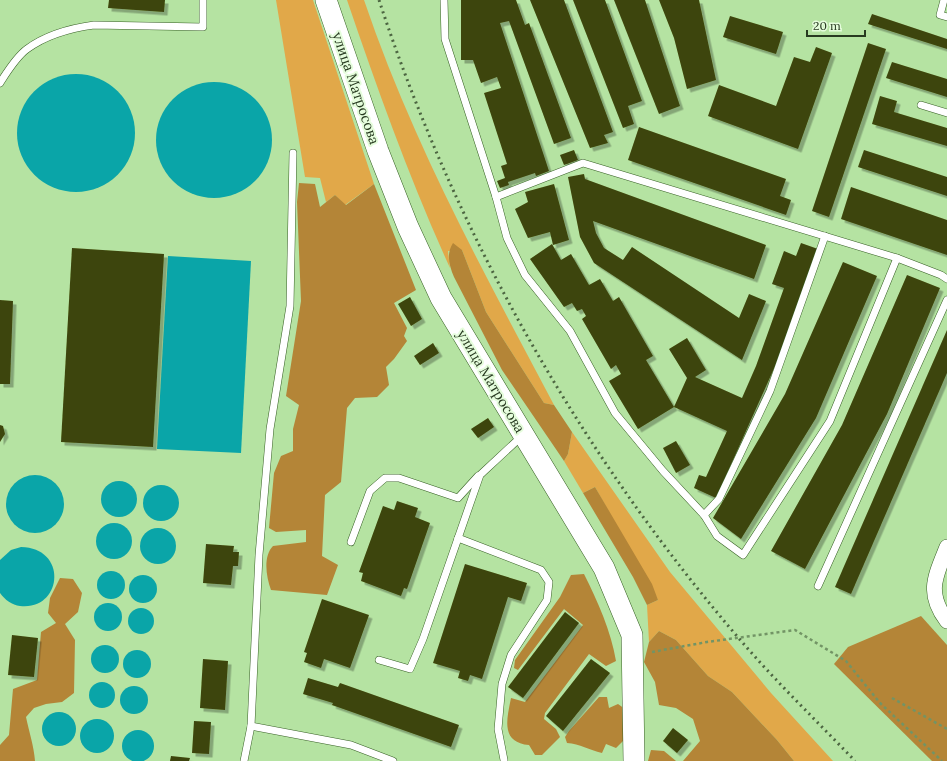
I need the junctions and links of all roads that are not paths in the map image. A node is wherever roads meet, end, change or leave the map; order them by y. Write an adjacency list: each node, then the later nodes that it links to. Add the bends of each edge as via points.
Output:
1 (203, 0): 6 (lane, via 203,27 81,27 53,36 26,49)
2 (326, 0): 15 (main road, улица Матросова, via 378,151 408,227 441,298)
3 (444, 0): 10 (lane, via 445,39)
4 (944, 0): 5 (lane, via 940,14)
5 (947, 17)
6 (0, 83)
7 (921, 105): 8 (lane)
8 (947, 113)
9 (293, 153): 24 (lane, via 290,306 269,445 259,555)
10 (496, 197): 11 (lane, via 583,163); 17 (lane, via 507,238 525,275 570,331 615,413)
11 (825, 236): 12 (lane); 17 (lane, via 770,391 718,498)
12 (897, 258): 13 (lane); 17 (lane, via 830,421 743,555 717,536)
13 (947, 279)
14 (947, 300): 21 (lane)
15 (523, 435): 16 (lane); 28 (main road, улица Матросова, via 604,568 632,635)
16 (480, 475): 18 (lane); 19 (lane, via 458,498 399,478 385,478 370,491)
17 (704, 515)
18 (458, 538): 23 (lane, via 410,669); 25 (lane, via 541,570 549,582 547,600 511,655 502,684 498,729)
19 (351, 542)
20 (947, 548): 22 (street, via 934,585 935,599)
21 (818, 586)
22 (947, 622)
23 (379, 660)
24 (251, 726): 26 (lane); 27 (lane, via 350,745)
25 (504, 760)
26 (244, 761)
27 (393, 761)
28 (634, 761)

